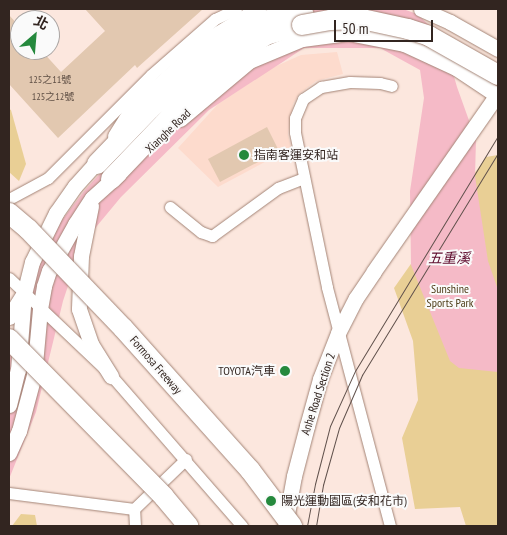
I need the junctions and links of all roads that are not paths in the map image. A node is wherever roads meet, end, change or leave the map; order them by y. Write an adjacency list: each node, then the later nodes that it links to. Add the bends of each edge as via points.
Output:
1 (236, 9): 14 (street, via 215,19 151,74 48,178)
2 (258, 9): 10 (main road, via 212,37 132,110)
3 (421, 9): 5 (main road)
4 (302, 19): 6 (highway, via 365,10 394,15 421,23); 9 (highway, bridge, via 362,19 429,36); 10 (highway, via 262,21 235,36 150,109); 12 (highway, via 266,35 230,60 199,87)
5 (486, 42): 7 (main road)
6 (498, 63)
7 (462, 72): 9 (main road, Xianghe Road); 12 (main road, Xianghe Road, via 404,44 380,38 348,33 302,39 249,62 208,94 140,158)
8 (392, 86): 11 (street, via 366,82 336,83 321,87 303,98 295,118 295,132)
9 (498, 91): 21 (main road, Anhe Road Section 2, via 356,298)
10 (97, 164): 18 (main road, via 75,186 56,213 32,262)
11 (304, 178): 15 (street, via 278,188 212,236 201,232); 21 (street)
12 (111, 179): 13 (main road, Xianghe Road)
13 (92, 198): 19 (main road, Xianghe Road, via 49,271); 23 (main road, via 81,256 79,309 92,344)
14 (9, 199)
15 (170, 207)
16 (9, 213): 33 (highway, Formosa Freeway, bridge, via 123,328 250,470)
17 (9, 278): 18 (street)
18 (24, 294): 19 (street); 20 (main road)
19 (40, 309): 23 (street); 25 (main road, Xianghe Road, via 34,375 28,402)
20 (15, 317): 24 (main road, via 18,370)
21 (338, 333): 32 (main road, Anhe Road Section 2, via 320,379 307,426); 34 (street)
22 (9, 339): 30 (highway, bridge, via 158,490)
23 (112, 376): 26 (street)
24 (9, 405)
25 (9, 453)
26 (186, 459): 28 (street); 31 (street)
27 (9, 492): 28 (street)
28 (134, 509): 29 (street)
29 (135, 526)
30 (188, 526)
31 (242, 526)
32 (285, 526)
33 (292, 526)
34 (390, 526)

